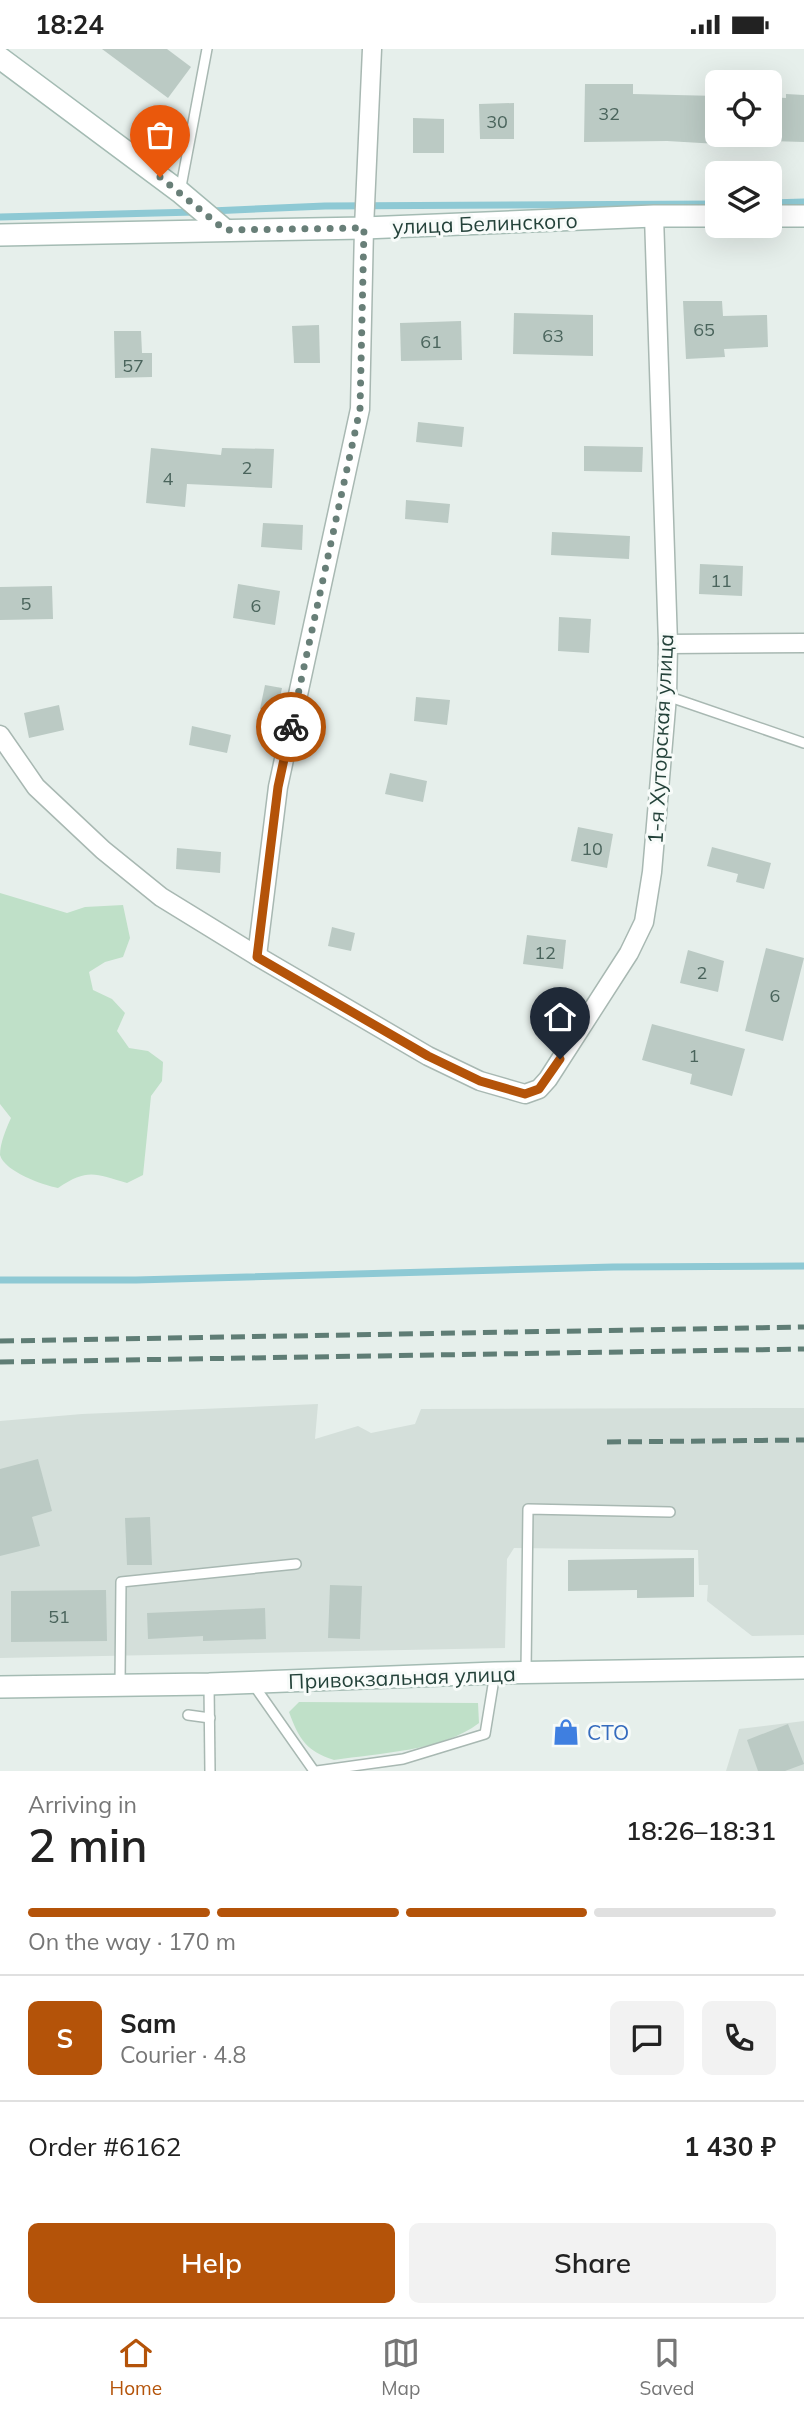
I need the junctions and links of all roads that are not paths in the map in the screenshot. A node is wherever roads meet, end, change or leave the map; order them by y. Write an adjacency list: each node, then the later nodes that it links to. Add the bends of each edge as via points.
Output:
1 (207, 49): 4 (lane)
2 (372, 49): 9 (street)
3 (0, 58): 4 (street)
4 (180, 192): 10 (street)
5 (654, 216): 6 (street, улица Белинского); 9 (street, улица Белинского); 13 (street, 1-я Хуторская улица)
6 (705, 216)
7 (782, 216): 8 (street)
8 (804, 216)
9 (364, 228): 10 (street, улица Белинского); 17 (street, via 360,409 278,787)
10 (225, 230): 11 (street, улица Белинского)
11 (0, 235)
12 (804, 643): 13 (street)
13 (668, 644): 14 (street, 1-я Хуторская улица)
14 (667, 696): 16 (lane); 17 (street, 1-я Хуторская улица, via 644,922 629,953 539,1089 525,1094 480,1081)
15 (0, 735): 17 (street, via 36,787 103,850 160,897)
16 (804, 743)
17 (257, 957)
18 (670, 1512): 21 (lane, via 528,1509)
19 (296, 1564): 25 (lane, via 121,1582)
20 (804, 1668): 21 (street, Привокзальная улица)
21 (526, 1672): 22 (street, Привокзальная улица)
22 (495, 1673): 23 (street, Привокзальная улица); 29 (lane, via 485,1734)
23 (252, 1683): 24 (street, Привокзальная улица); 31 (lane)
24 (209, 1684): 25 (street, Привокзальная улица); 28 (lane)
25 (120, 1686): 26 (street, Привокзальная улица)
26 (0, 1687)
27 (188, 1716): 28 (lane)
28 (209, 1718): 30 (lane)
29 (403, 1759): 31 (lane); 32 (lane)
30 (210, 1771)
31 (315, 1771)
32 (389, 1771)

